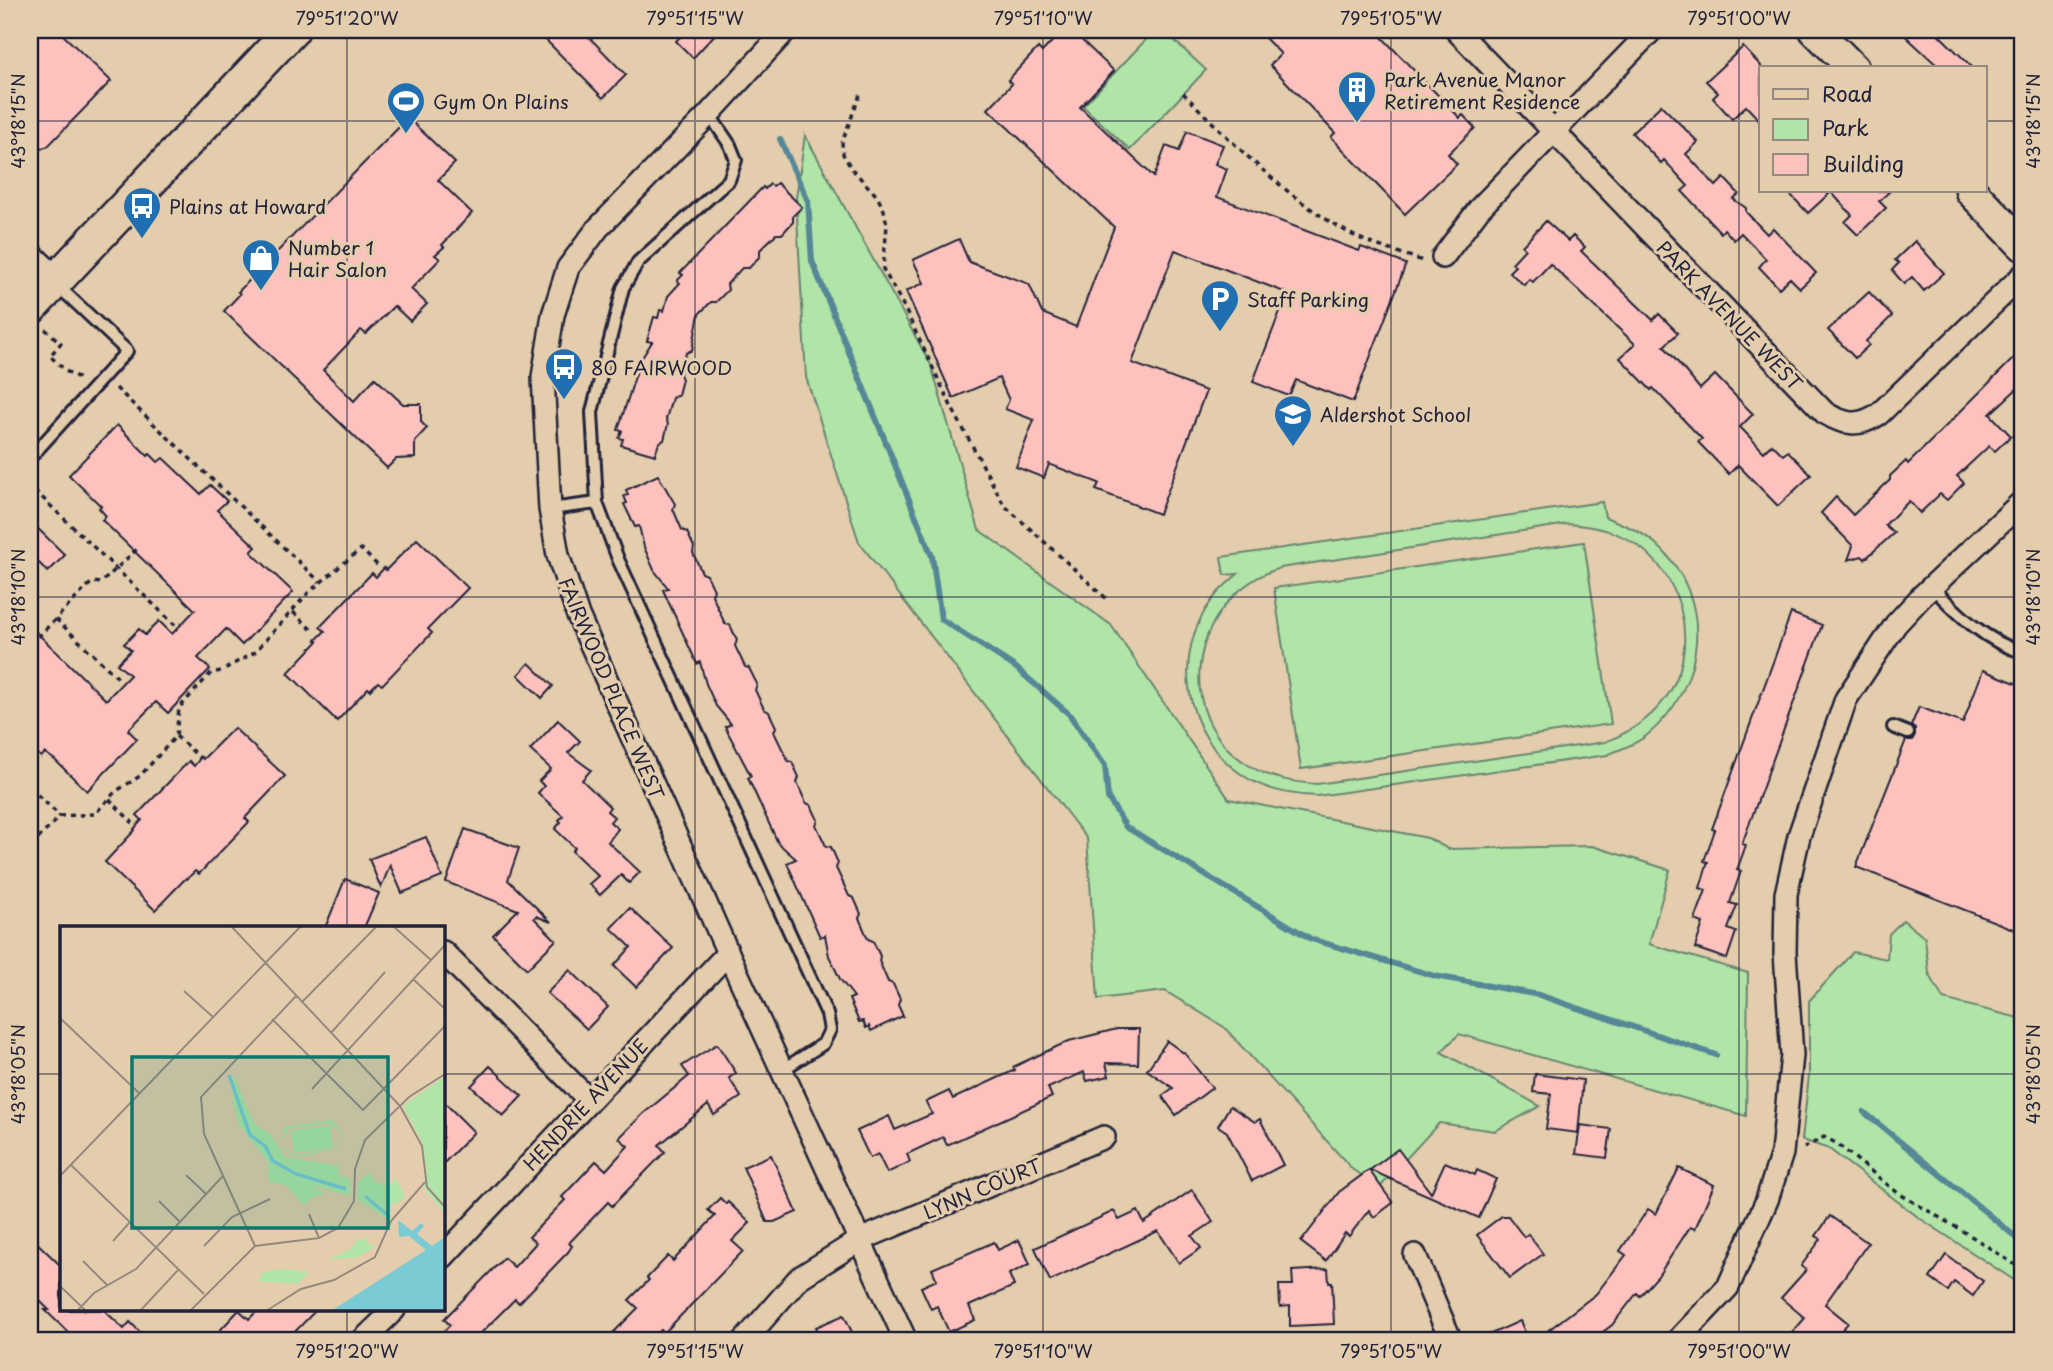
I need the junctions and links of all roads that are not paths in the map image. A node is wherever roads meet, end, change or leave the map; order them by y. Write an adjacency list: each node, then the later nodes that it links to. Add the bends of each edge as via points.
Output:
1 (292, 30): 14 (main road)
2 (786, 30): 7 (street, FAIRWOOD PLACE WEST)
3 (1456, 30): 8 (street, PARK AVENUE WEST)
4 (1652, 30): 8 (street)
5 (1815, 30): 6 (main road)
6 (1851, 66)
7 (709, 114): 18 (lane, via 736,160 729,180 638,262 623,288 592,412); 19 (street, FAIRWOOD PLACE WEST, via 598,228 568,268 553,314 543,377)
8 (1555, 132): 12 (street, via 1479,209); 13 (street, PARK AVENUE WEST, via 1825,413 1839,421 1854,425 1879,414)
9 (1972, 192): 10 (main road)
10 (2023, 245)
11 (30, 259): 14 (main road)
12 (1438, 262)
13 (2023, 275)
14 (54, 282): 15 (main road); 16 (lane, via 127,351)
15 (35, 316)
16 (30, 457)
17 (2023, 501): 20 (street)
18 (597, 503): 19 (lane); 26 (lane, via 618,559 827,1014 830,1030 823,1044)
19 (550, 509): 25 (street, FAIRWOOD PLACE WEST, via 558,555 577,613)
20 (1932, 587): 21 (lane, via 1984,633); 37 (street, via 1896,624 1846,699 1799,836 1786,894 1792,1055 1782,1153 1768,1200 1728,1287)
21 (2023, 652)
22 (1893, 727): 23 (lane)
23 (1908, 733)
24 (444, 953): 27 (street)
25 (728, 953): 26 (street, FAIRWOOD PLACE WEST); 27 (street, HENDRIE AVENUE)
26 (782, 1070): 29 (street, FAIRWOOD PLACE WEST)
27 (588, 1100): 31 (street, HENDRIE AVENUE)
28 (1104, 1136): 29 (street, LYNN COURT)
29 (860, 1240): 34 (street, LYNN COURT, via 799,1278); 35 (street, FAIRWOOD PLACE WEST)
30 (1415, 1255): 36 (street)
31 (444, 1256)
32 (387, 1312): 33 (street)
33 (362, 1341)
34 (744, 1341)
35 (906, 1341)
36 (1451, 1341)
37 (1677, 1341)

